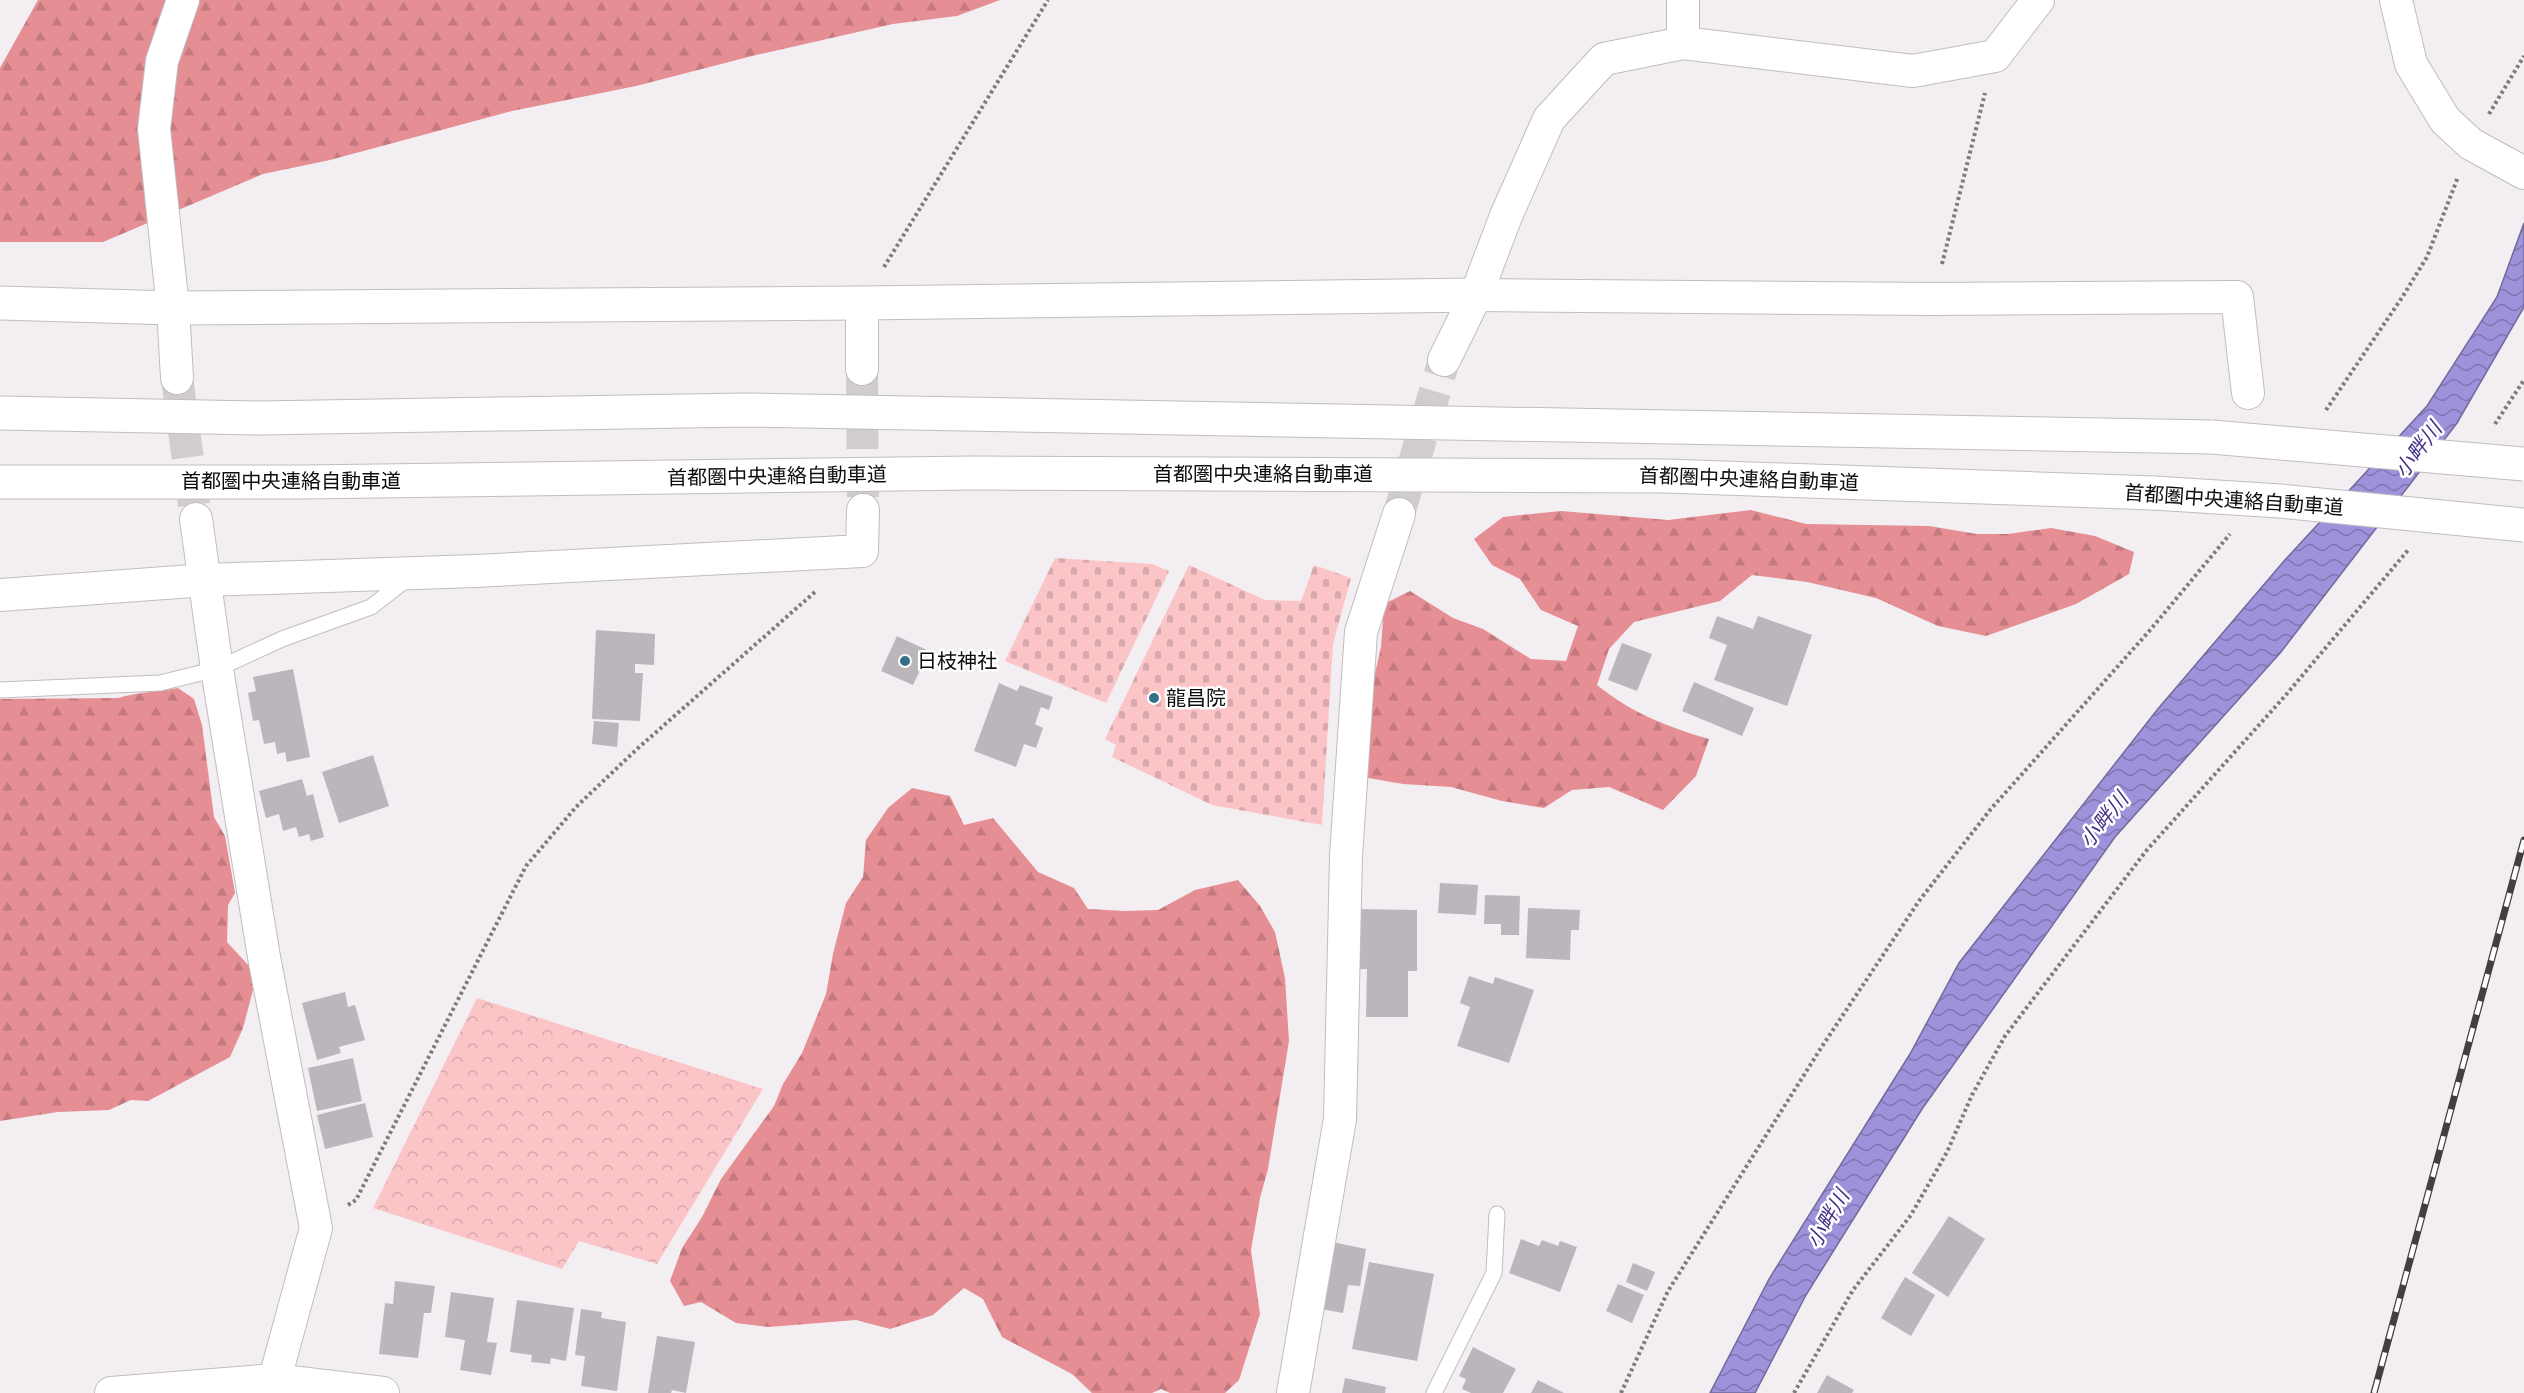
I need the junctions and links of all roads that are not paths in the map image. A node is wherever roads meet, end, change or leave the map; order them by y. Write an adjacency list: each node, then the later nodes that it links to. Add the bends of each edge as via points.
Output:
1 (183, 0): 10 (street, via 162,61 154,129)
2 (1683, 0): 5 (street)
3 (2038, 0): 5 (street, via 1995,56 1913,71)
4 (2396, 0): 6 (street, via 2411,64 2445,120 2480,149)
5 (1683, 43): 7 (street, via 1604,59 1549,119)
6 (2524, 172)
7 (1476, 295): 9 (main road); 11 (street); 14 (street, via 2237,297)
8 (0, 303): 10 (main road)
9 (862, 303): 10 (main road); 12 (street)
10 (173, 308): 13 (street)
11 (1444, 360)
12 (862, 369)
13 (177, 378)
14 (2248, 393)
15 (0, 413): 16 (main road, bridge, via 259,418 744,410 2212,437)
16 (2524, 464)
17 (0, 482): 21 (main road, 首都圏中央連絡自動車道, bridge, via 974,473 1655,476 2154,493)
18 (863, 510): 22 (street, via 862,551)
19 (1399, 514): 31 (street, via 1361,632 1346,856 1340,1119)
20 (196, 519): 23 (street)
21 (2524, 525)
22 (414, 573): 23 (street); 25 (lane, via 371,607 282,639)
23 (206, 580): 24 (street); 25 (street)
24 (0, 595)
25 (217, 669): 26 (lane, via 160,683); 28 (street, via 264,957 316,1228)
26 (0, 690)
27 (1497, 1214): 32 (lane, via 1494,1273)
28 (272, 1386): 29 (street); 30 (street)
29 (111, 1393)
30 (383, 1393)
31 (1293, 1393)
32 (1434, 1393)

